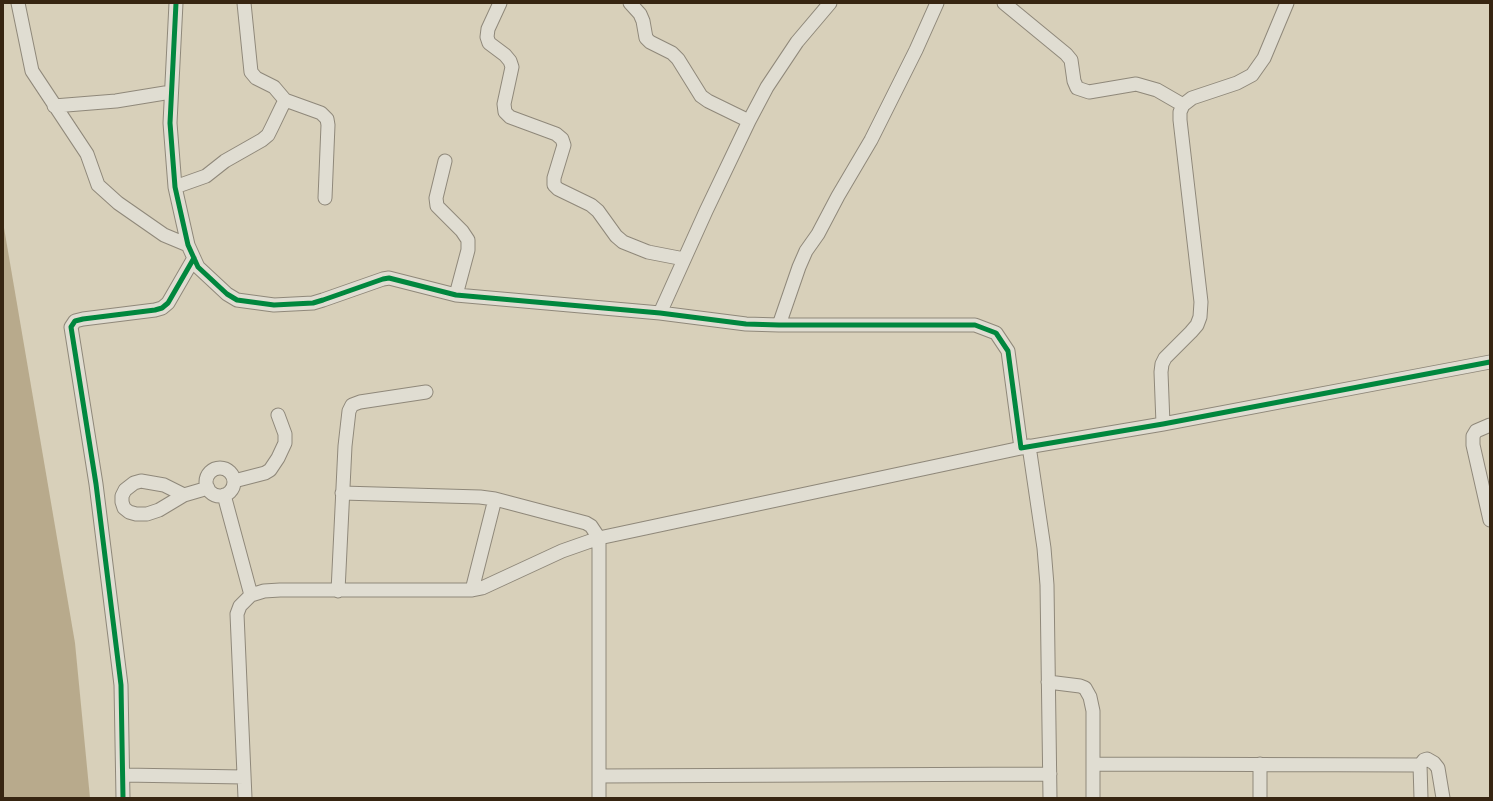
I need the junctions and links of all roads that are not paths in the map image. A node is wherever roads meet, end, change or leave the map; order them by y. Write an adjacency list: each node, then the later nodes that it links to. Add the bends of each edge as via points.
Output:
1 (18, 3): 13 (street, via 30,66)
2 (176, 3): 10 (street)
3 (244, 3): 11 (street, via 251,72 256,78 274,87)
4 (500, 3): 20 (street, via 488,29 487,38 489,43 505,55 512,67 504,104 505,112 510,117 556,134 562,139 564,145 554,185 591,205 623,242 648,252)
5 (630, 3): 14 (street, via 640,14 646,38 678,59 701,96)
6 (830, 3): 14 (street, via 797,42 767,87)
7 (937, 3): 23 (street, via 871,140 806,251)
8 (1004, 3): 12 (street, via 1066,54 1071,60 1077,88 1089,92 1136,84 1157,90)
9 (1287, 3): 12 (street, via 1264,58 1252,75 1237,83 1192,98)
10 (171, 92): 13 (street); 16 (street, via 170,129)
11 (285, 100): 16 (street, via 268,135 262,140 230,158 206,176); 17 (street, via 321,113 327,119)
12 (1183, 105): 27 (street, via 1180,120 1201,302 1196,325 1162,364)
13 (54, 106): 18 (street, via 87,154 98,185 118,203 164,235)
14 (749, 121): 20 (street)
15 (446, 161): 21 (street, via 436,198 437,206 468,240 468,250)
16 (175, 187): 18 (street)
17 (325, 198)
18 (188, 245): 19 (street)
19 (194, 258): 21 (street, via 202,271 232,297 265,305 313,303 390,278); 46 (street, via 168,303 162,308 83,319 75,322 71,328 96,484 121,685)
20 (684, 259): 22 (street)
21 (456, 295): 22 (street)
22 (660, 313): 23 (street, via 746,324)
23 (779, 325): 29 (street, via 975,325 996,333 1008,351)
24 (1490, 362): 27 (street)
25 (426, 392): 32 (street, via 352,405 345,438)
26 (278, 415): 30 (street, via 285,438 282,451 270,470)
27 (1163, 424): 29 (street)
28 (1490, 425): 36 (street, via 1476,431 1473,436)
29 (1025, 447): 37 (street); 41 (street, via 1044,548)
30 (234, 481): 31 (street, via 228,470 219,468 208,475); 33 (street, via 232,490)
31 (208, 488): 33 (street, via 215,494); 34 (street)
32 (342, 493): 35 (street); 39 (street)
33 (224, 495): 40 (street)
34 (184, 496)
35 (495, 499): 37 (street, via 586,523); 38 (street)
36 (1490, 520)
37 (599, 538): 38 (street); 47 (street)
38 (472, 590): 39 (street)
39 (338, 591): 40 (street, via 280,590)
40 (251, 595): 48 (street, via 240,606 237,614)
41 (1048, 682): 42 (street, via 1080,686 1085,688 1090,697 1093,711); 45 (street)
42 (1093, 764): 43 (street); 53 (street)
43 (1260, 764): 44 (street); 54 (street)
44 (1420, 765): 55 (street); 56 (street, via 1427,759 1438,768)
45 (1050, 774): 47 (street); 52 (street)
46 (122, 775): 48 (street); 49 (street)
47 (599, 776): 51 (street)
48 (244, 777): 50 (street)
49 (123, 798)
50 (245, 798)
51 (599, 798)
52 (1050, 798)
53 (1093, 798)
54 (1260, 798)
55 (1421, 798)
56 (1443, 798)

